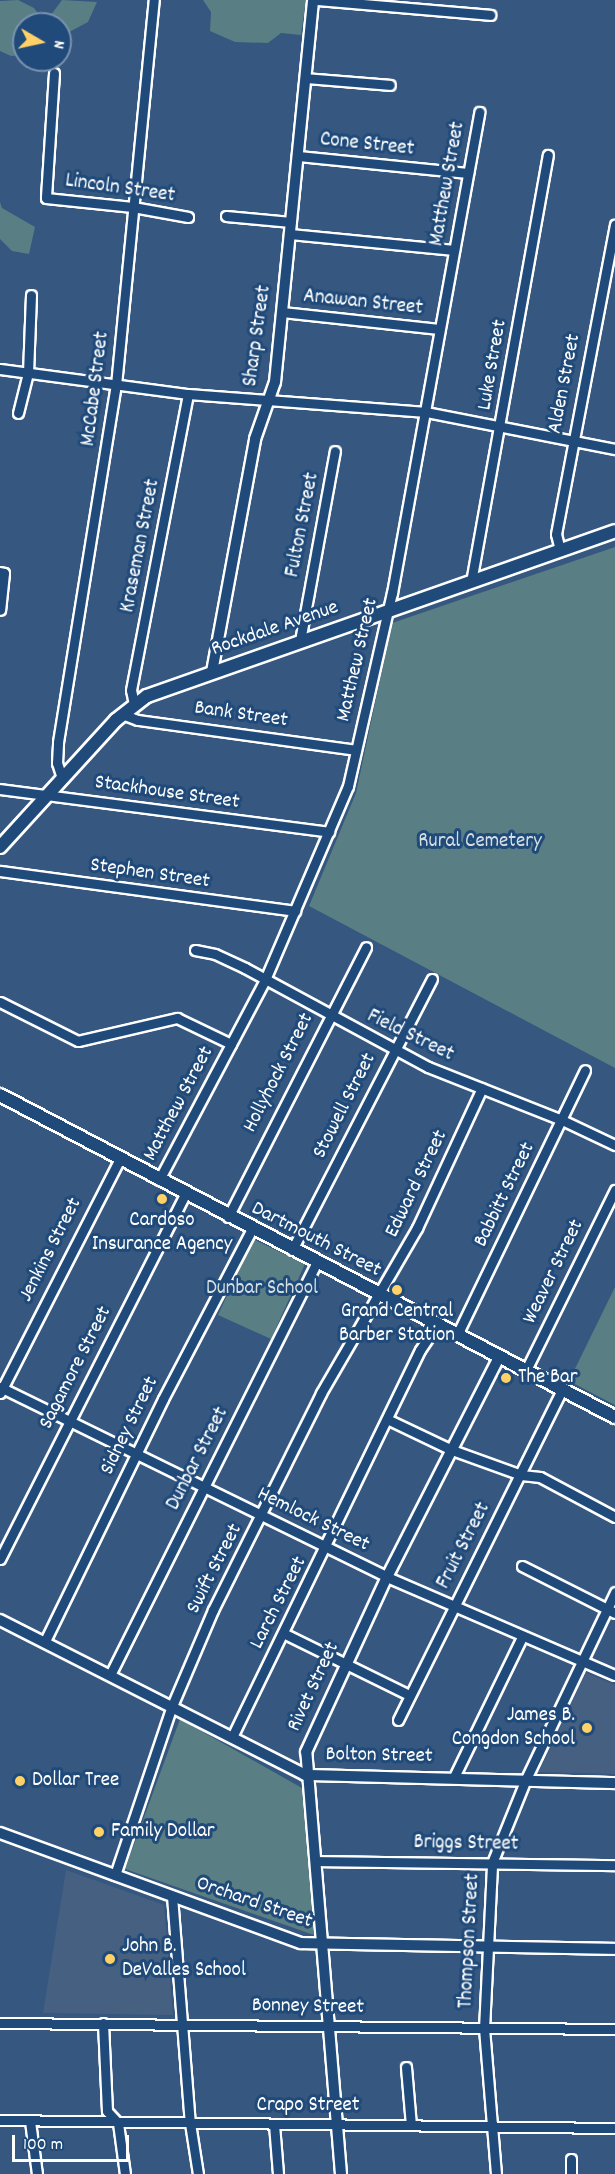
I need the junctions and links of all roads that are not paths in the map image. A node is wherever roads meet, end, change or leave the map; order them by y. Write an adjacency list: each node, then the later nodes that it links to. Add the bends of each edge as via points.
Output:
1 (154, 0): 11 (street, McCabe Street)
2 (315, 0): 3 (street); 5 (street, Sharp Street)
3 (490, 15)
4 (54, 73): 11 (street, Lincoln Street, via 46,198)
5 (305, 78): 6 (street); 9 (street, Sharp Street)
6 (390, 86)
7 (479, 112): 10 (street, Matthew Street)
8 (548, 155): 28 (street, Luke Street)
9 (298, 156): 10 (street, Cone Street); 14 (street, Sharp Street)
10 (468, 173): 17 (street, Matthew Street)
11 (133, 207): 13 (street, Lincoln Street); 23 (street, McCabe Street)
12 (226, 216): 14 (street)
13 (188, 217)
14 (291, 222): 16 (street, Sharp Street)
15 (615, 225): 29 (street, Alden Street)
16 (290, 234): 17 (street); 19 (street, Sharp Street)
17 (454, 250): 20 (street, Matthew Street)
18 (31, 295): 22 (street)
19 (282, 312): 20 (street, Anawan Street); 25 (street, Sharp Street, via 275,382)
20 (439, 329): 26 (street, Matthew Street)
21 (0, 369): 22 (street)
22 (28, 373): 23 (street); 27 (street)
23 (116, 385): 24 (street); 43 (street, McCabe Street, via 60,721 57,755)
24 (188, 394): 25 (street); 40 (street, Kraseman Street, via 131,690)
25 (269, 399): 26 (street); 39 (street, Sharp Street, via 255,439)
26 (426, 412): 28 (street); 37 (street, Matthew Street)
27 (18, 413)
28 (500, 426): 29 (street); 35 (street, Luke Street)
29 (572, 442): 30 (street); 33 (street, Alden Street, via 556,534)
30 (615, 449)
31 (335, 451): 38 (street, Fulton Street)
32 (615, 531): 33 (main road, Rockdale Avenue)
33 (560, 550): 35 (main road, Rockdale Avenue)
34 (2, 573): 36 (street)
35 (471, 582): 37 (main road, Rockdale Avenue)
36 (0, 610)
37 (388, 611): 38 (main road, Rockdale Avenue); 42 (street, Matthew Street)
38 (300, 641): 39 (main road, Rockdale Avenue)
39 (212, 672): 40 (main road, Rockdale Avenue)
40 (134, 704): 41 (main road, Rockdale Avenue)
41 (122, 714): 42 (street, Bank Street, via 138,720); 43 (main road, Rockdale Avenue)
42 (356, 750): 46 (street, Matthew Street, via 348,786)
43 (62, 778): 45 (main road, Rockdale Avenue)
44 (0, 789): 45 (street, Stackhouse Street)
45 (47, 795): 46 (street, Stackhouse Street); 47 (main road, Rockdale Avenue)
46 (329, 832): 49 (street, Matthew Street)
47 (0, 847)
48 (0, 871): 49 (street, Stephen Street)
49 (295, 911): 53 (street, Matthew Street)
50 (366, 947): 55 (street, Hollyhock Street)
51 (195, 950): 53 (street, Field Street, via 215,954)
52 (432, 980): 57 (street, Stowell Street)
53 (264, 982): 55 (street, Field Street); 56 (street, Matthew Street)
54 (0, 1002): 56 (street, via 78,1041 177,1018)
55 (329, 1016): 57 (street, Field Street); 67 (street, Hollyhock Street)
56 (231, 1044): 64 (street, Matthew Street)
57 (393, 1050): 59 (street, Field Street); 69 (street, Stowell Street)
58 (585, 1070): 61 (street, Babbitt Street)
59 (482, 1088): 61 (street, Field Street); 71 (street, Edward Street, via 457,1146)
60 (0, 1095): 63 (main road, Dartmouth Street)
61 (562, 1120): 62 (street, Field Street); 73 (street, Babbitt Street)
62 (615, 1145)
63 (120, 1158): 64 (main road, Dartmouth Street); 76 (street, Jenkins Street)
64 (159, 1180): 66 (main road, Dartmouth Street)
65 (615, 1190): 75 (street, Weaver Street)
66 (185, 1194): 67 (main road, Dartmouth Street); 79 (street, Sagamore Street)
67 (228, 1217): 68 (main road, Dartmouth Street)
68 (252, 1229): 69 (main road, Dartmouth Street); 82 (street, Sidney Street)
69 (292, 1250): 70 (main road, Dartmouth Street)
70 (317, 1262): 71 (main road, Dartmouth Street); 84 (street, Dunbar Street)
71 (381, 1294): 72 (main road, Dartmouth Street); 85 (street, Swift Street, via 321,1393)
72 (437, 1325): 73 (main road, Dartmouth Street); 80 (street, Larch Street, via 420,1350)
73 (457, 1335): 74 (main road, Dartmouth Street)
74 (499, 1357): 75 (main road, Dartmouth Street); 81 (street, Rivet Street)
75 (526, 1370): 77 (main road, Dartmouth Street)
76 (1, 1389): 79 (street, Hemlock Street)
77 (562, 1389): 78 (main road, Dartmouth Street); 83 (street, Fruit Street)
78 (615, 1417)
79 (71, 1418): 82 (street, Hemlock Street); 88 (street, Sagamore Street)
80 (388, 1420): 81 (street); 87 (street, Larch Street)
81 (452, 1450): 83 (street); 90 (street, Rivet Street)
82 (136, 1455): 84 (street, Hemlock Street); 97 (street, Sidney Street)
83 (521, 1475): 86 (street, via 540,1477); 92 (street, Fruit Street)
84 (203, 1487): 85 (street, Hemlock Street); 100 (street, Dunbar Street)
85 (262, 1516): 87 (street, Hemlock Street); 103 (street, Swift Street, via 213,1610)
86 (615, 1517)
87 (327, 1548): 90 (street, Hemlock Street); 95 (street, Larch Street)
88 (0, 1559)
89 (522, 1566): 93 (street)
90 (387, 1577): 92 (street, Hemlock Street); 99 (street, Rivet Street)
91 (615, 1592): 93 (street, Thompson Street)
92 (453, 1607): 96 (street, Hemlock Street); 102 (street, Fruit Street)
93 (611, 1611): 98 (street, Thompson Street)
94 (0, 1620): 97 (street, Bolton Street)
95 (283, 1633): 99 (street); 105 (street, Larch Street)
96 (522, 1637): 98 (street, Hemlock Street); 107 (street)
97 (45, 1641): 100 (street, Bolton Street)
98 (583, 1660): 101 (street, Hemlock Street); 108 (street, Thompson Street)
99 (345, 1664): 102 (street); 106 (street, Rivet Street, via 309,1743)
100 (111, 1674): 103 (street, Bolton Street)
101 (615, 1675)
102 (409, 1695): 104 (street, Fruit Street)
103 (172, 1706): 105 (street, Bolton Street); 114 (street, Swift Street)
104 (398, 1720)
105 (232, 1737): 106 (street, Bolton Street)
106 (305, 1775): 107 (street, Bolton Street); 111 (street, Rivet Street)
107 (454, 1777): 108 (street, Bolton Street)
108 (526, 1779): 109 (street, Bolton Street); 112 (street, Thompson Street)
109 (615, 1783)
110 (0, 1833): 114 (street, Orchard Street)
111 (316, 1861): 112 (street, Briggs Street); 116 (street, Rivet Street)
112 (492, 1863): 113 (street, Briggs Street); 117 (street, Thompson Street)
113 (615, 1865)
114 (115, 1875): 115 (street, Orchard Street)
115 (172, 1896): 116 (street, Orchard Street, via 301,1943); 121 (street)
116 (323, 1944): 117 (street, Orchard Street); 122 (street, Rivet Street)
117 (489, 1948): 118 (street, Orchard Street); 123 (street, Thompson Street)
118 (615, 1949)
119 (0, 2023): 120 (street, Bonney Street)
120 (103, 2023): 121 (street, Bonney Street); 128 (street, via 107,2111)
121 (182, 2024): 122 (street, Bonney Street); 129 (street)
122 (330, 2025): 123 (street, Bonney Street); 131 (street, Rivet Street)
123 (484, 2029): 124 (street, Bonney Street); 133 (street, Thompson Street)
124 (615, 2029)
125 (406, 2067): 132 (street)
126 (0, 2120): 127 (street, Crapo Street)
127 (30, 2121): 128 (street, Crapo Street); 136 (street)
128 (118, 2123): 129 (street, Crapo Street); 137 (street)
129 (190, 2123): 130 (street, Crapo Street); 138 (street)
130 (274, 2124): 131 (street, Crapo Street); 139 (street)
131 (337, 2124): 132 (street, Crapo Street); 140 (street, Rivet Street)
132 (411, 2125): 133 (street, Crapo Street)
133 (491, 2126): 134 (street, Crapo Street); 141 (street, Thompson Street)
134 (615, 2128)
135 (571, 2159): 142 (street)
136 (37, 2174)
137 (125, 2174)
138 (198, 2174)
139 (278, 2174)
140 (341, 2174)
141 (496, 2174)
142 (571, 2174)

